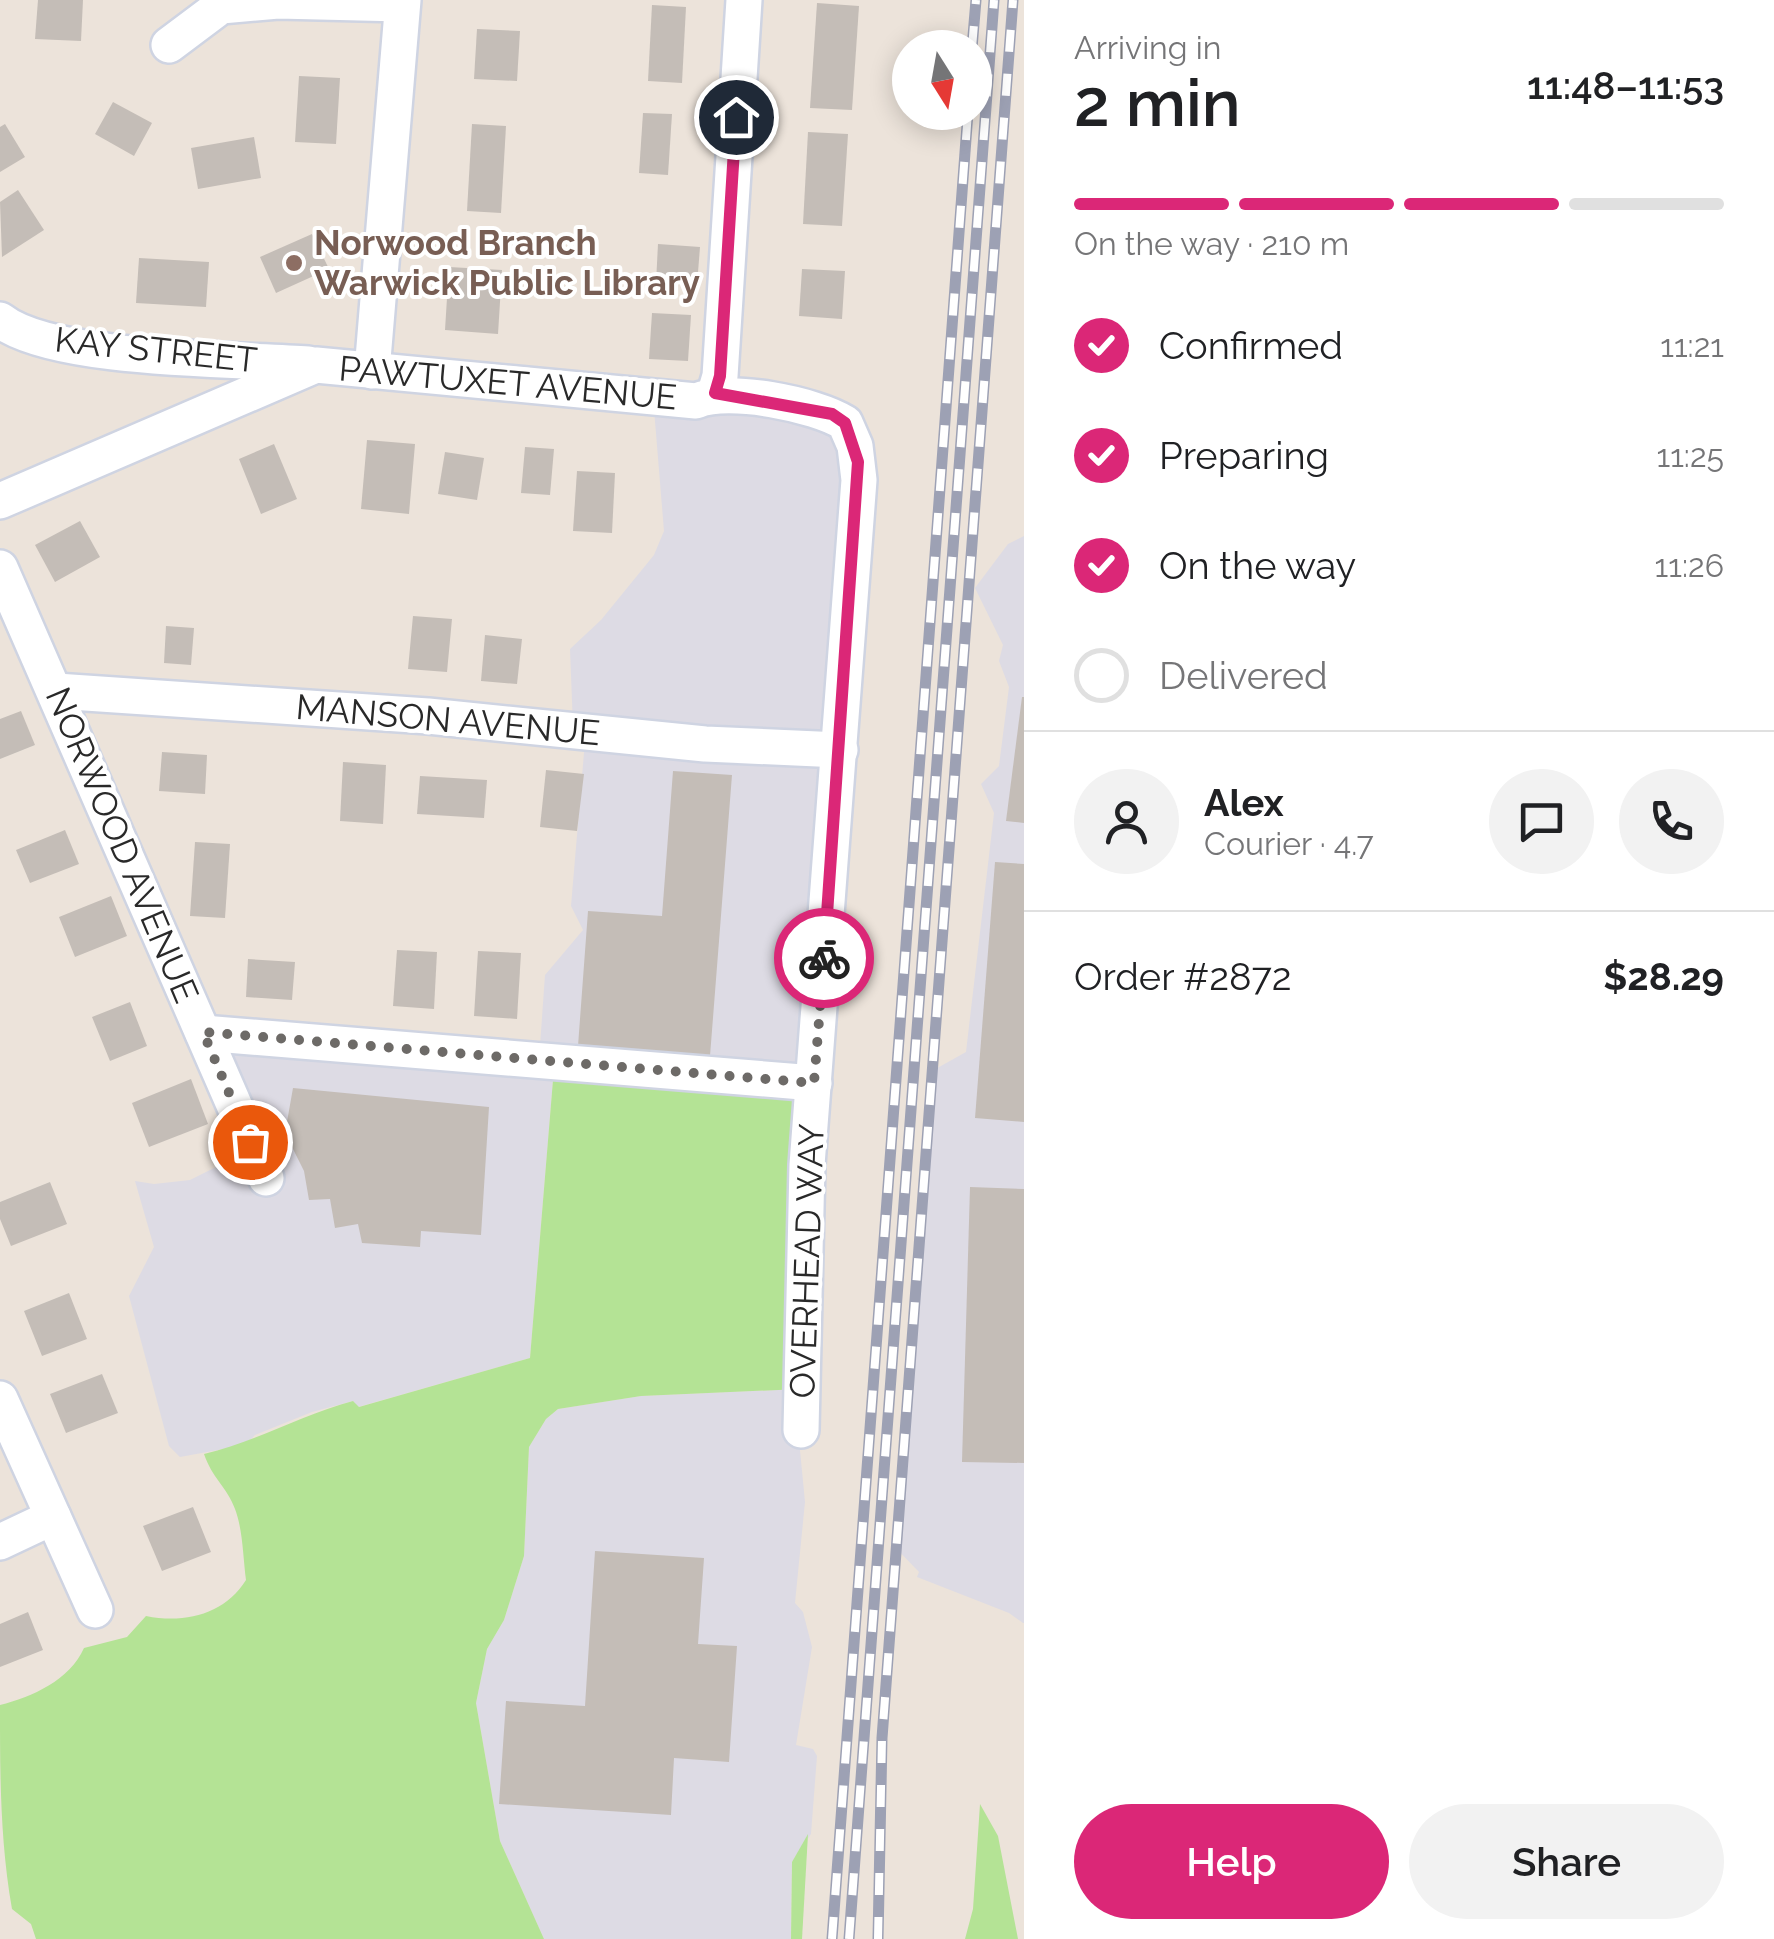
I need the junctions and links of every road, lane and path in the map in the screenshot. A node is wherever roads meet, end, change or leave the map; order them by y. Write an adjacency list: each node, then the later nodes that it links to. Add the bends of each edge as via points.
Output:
1 (744, 0): 7 (street)
2 (402, 2): 3 (street, via 220,6); 6 (street)
3 (169, 44)
4 (0, 320): 5 (street, KAY STREET, via 18,333 99,349)
5 (316, 365): 6 (street, PAWTUXET AVENUE); 9 (street, PAWTUXET AVENUE)
6 (372, 371): 7 (street, PAWTUXET AVENUE, via 696,402)
7 (715, 393): 8 (street, PAWTUXET AVENUE, via 832,414)
8 (850, 435): 12 (street, OVERHEAD WAY, via 859,480)
9 (0, 501)
10 (0, 568): 11 (street, NORWOOD AVENUE)
11 (56, 692): 12 (street, MANSON AVENUE); 13 (street, NORWOOD AVENUE)
12 (840, 750): 14 (street, OVERHEAD WAY)
13 (203, 1032): 14 (street); 15 (street, NORWOOD AVENUE)
14 (814, 1083): 17 (street, OVERHEAD WAY)
15 (266, 1178)
16 (0, 1399): 18 (street)
17 (801, 1430)
18 (53, 1517): 19 (street); 20 (street)
19 (0, 1542)
20 (95, 1610)

